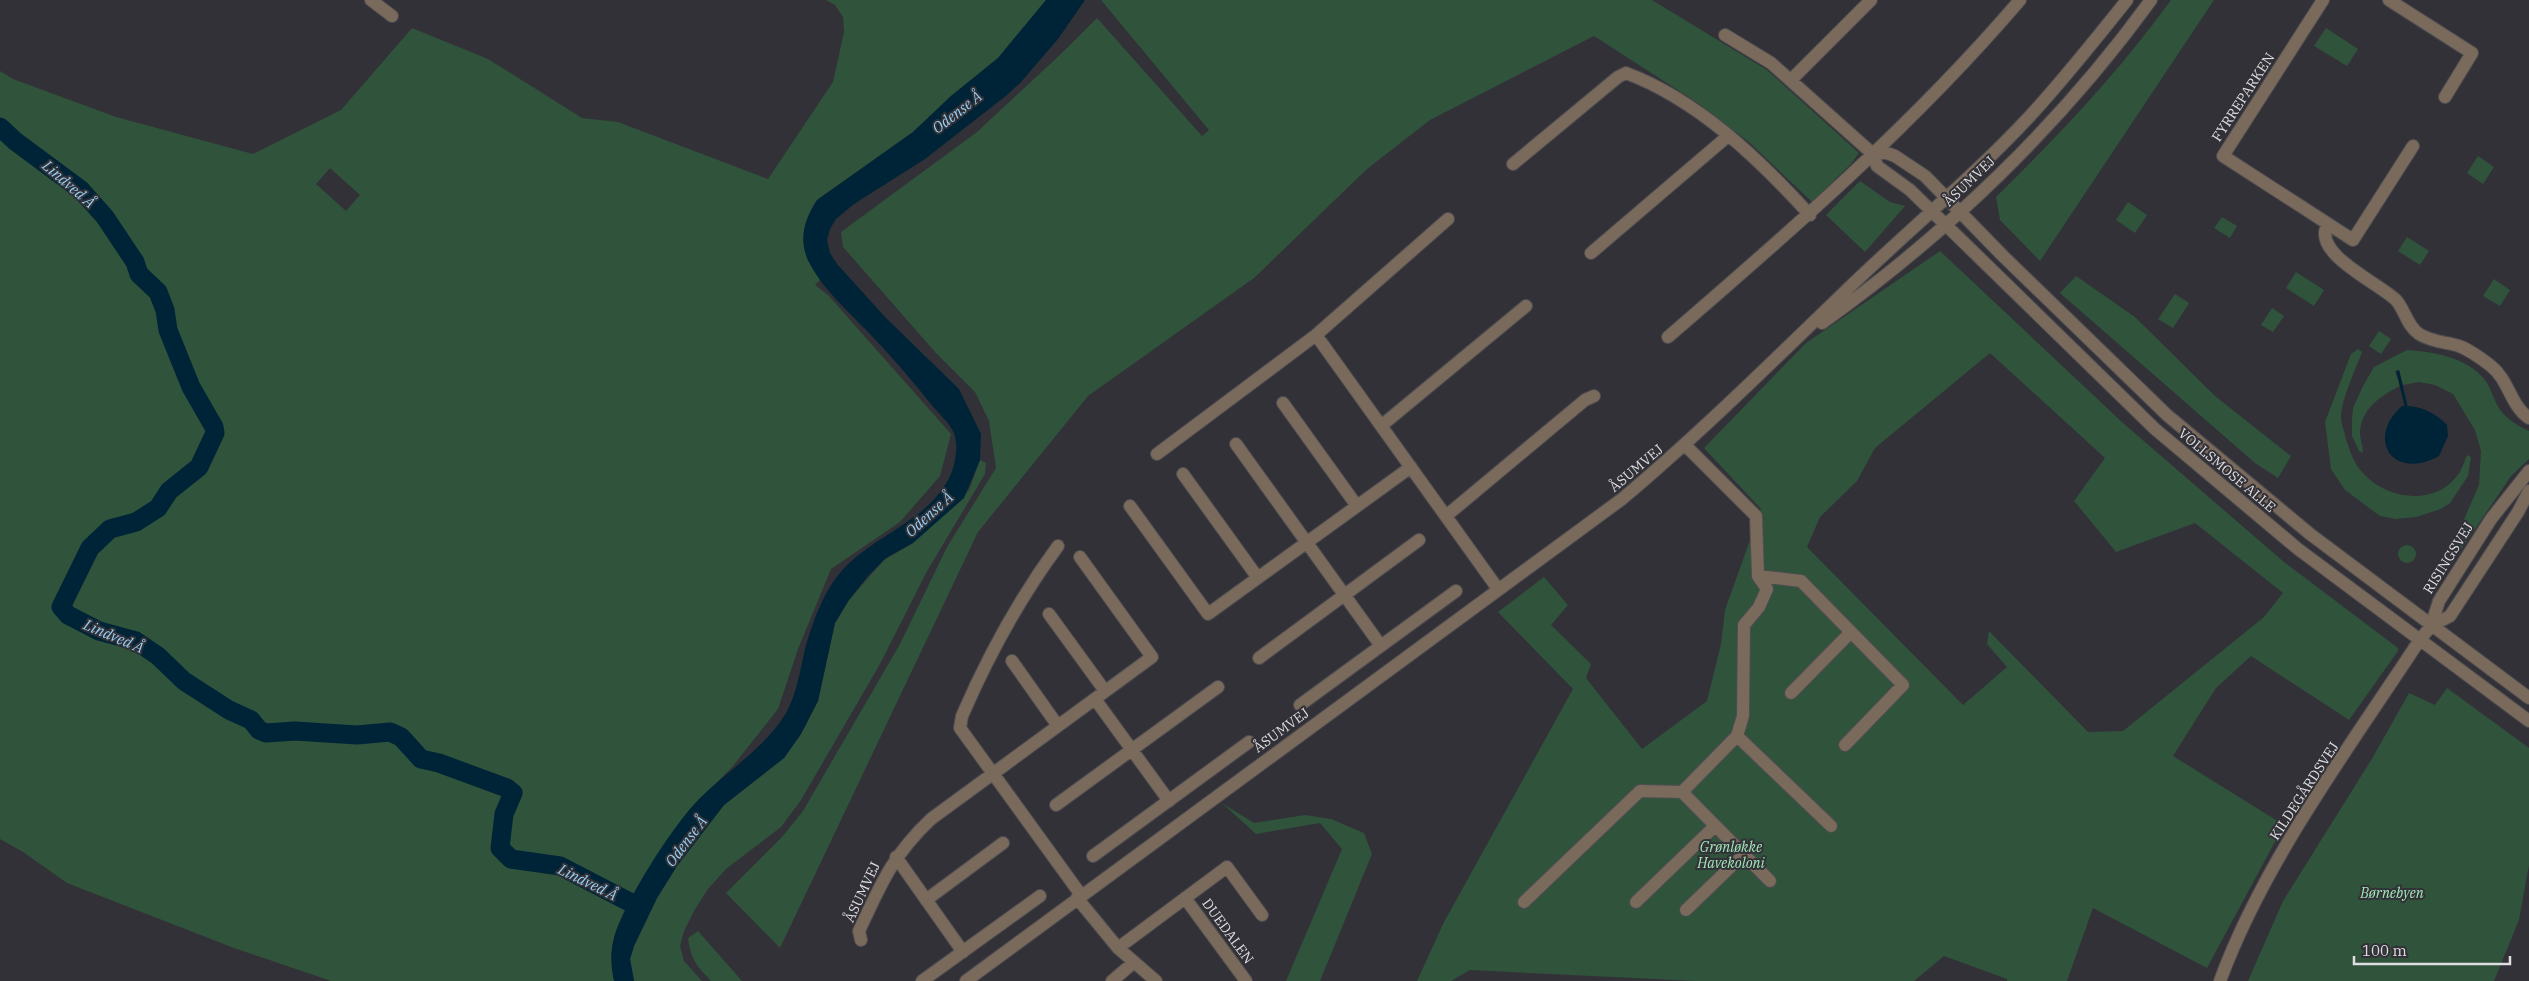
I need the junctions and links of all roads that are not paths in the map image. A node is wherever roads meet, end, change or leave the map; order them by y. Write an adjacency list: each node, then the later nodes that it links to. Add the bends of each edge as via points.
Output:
1 (371, 0): 8 (street)
2 (1871, 0): 10 (street)
3 (2020, 0): 14 (street)
4 (2127, 0): 16 (street, ÅSUMVEJ, via 2079,61)
5 (2151, 0): 17 (street, ÅSUMVEJ, via 2039,134)
6 (2323, 0): 21 (street, FYRREPARKEN, via 2223,156)
7 (2389, 0): 11 (street, via 2472,53)
8 (392, 16)
9 (1725, 35): 10 (street, ÅSUMVEJ, via 1748,47)
10 (1791, 80): 14 (street, ÅSUMVEJ)
11 (2444, 96)
12 (1728, 136): 15 (street, via 1680,101 1626,73); 19 (street, via 1767,170); 23 (street)
13 (2413, 146): 21 (street, FYRREPARKEN, via 2353,240)
14 (1874, 155): 16 (street, ÅSUMVEJ, via 1884,152 1895,156 1926,176); 18 (street, ÅSUMVEJ, via 1877,166 1910,190); 19 (street)
15 (1513, 164)
16 (1947, 198): 17 (street, VOLLSMOSE ALLE); 18 (street, ÅSUMVEJ)
17 (1960, 211): 22 (street, ÅSUMVEJ); 52 (street, VOLLSMOSE ALLE, via 2167,414 2310,534)
18 (1932, 212): 22 (street, VOLLSMOSE ALLE); 27 (street, ÅSUMVEJ)
19 (1810, 215): 26 (street)
20 (1448, 220): 25 (street)
21 (2328, 224): 30 (street, via 2326,239 2342,262 2396,300 2420,335 2460,347 2492,367 2504,381 2517,408)
22 (1946, 225): 27 (street, ÅSUMVEJ, via 1870,288); 54 (street, VOLLSMOSE ALLE, via 2154,429 2298,549)
23 (1591, 253)
24 (1526, 306): 31 (street)
25 (1316, 335): 31 (street); 34 (street)
26 (1668, 337)
27 (1780, 354): 33 (street, ÅSUMVEJ)
28 (1594, 396): 41 (street)
29 (1283, 403): 40 (street)
30 (2529, 418)
31 (1381, 426): 35 (street)
32 (1236, 444): 43 (street)
33 (1685, 445): 46 (street, via 1756,516); 48 (street, ÅSUMVEJ, via 1599,517)
34 (1157, 454)
35 (1411, 467): 40 (street); 41 (street)
36 (2529, 471): 52 (street, RISINGSVEJ, via 2492,518 2448,587 2436,606)
37 (1183, 474): 47 (street)
38 (2529, 491): 52 (street, via 2450,616)
39 (1130, 506): 47 (street, via 1208,614)
40 (1357, 506): 43 (street)
41 (1446, 516): 48 (street)
42 (1419, 540): 50 (street)
43 (1307, 543): 47 (street); 50 (street)
44 (1058, 546): 69 (street, via 994,646 960,724 964,735)
45 (1080, 557): 60 (street, ÅSUMVEJ, via 1152,657)
46 (1758, 576): 53 (street, via 1801,581); 65 (street, via 1767,589 1759,607 1744,625 1743,716)
47 (1258, 578)
48 (1498, 589): 81 (street, ÅSUMVEJ)
49 (1456, 591): 55 (street, ÅSUMVEJ)
50 (1344, 595): 55 (street); 56 (street)
51 (1049, 614): 60 (street)
52 (2431, 626): 54 (street, KILDEGÅRDSVEJ); 61 (street, VOLLSMOSE ALLE)
53 (1850, 633): 59 (street); 67 (street, via 1903,685)
54 (2420, 641): 63 (street, VOLLSMOSE ALLE); 97 (street, KILDEGÅRDSVEJ, via 2277,860 2232,947)
55 (1381, 646): 62 (street, ÅSUMVEJ)
56 (1259, 658)
57 (1012, 661): 64 (street)
58 (1218, 687): 68 (street)
59 (1791, 692)
60 (1100, 695): 64 (street, ÅSUMVEJ); 68 (street)
61 (2529, 698)
62 (1300, 705)
63 (2529, 721)
64 (1058, 726): 69 (street, ÅSUMVEJ)
65 (1737, 736): 70 (street); 74 (street)
66 (1249, 742): 71 (street, ÅSUMVEJ)
67 (1844, 745)
68 (1132, 750): 71 (street); 72 (street)
69 (993, 774): 78 (street, ÅSUMVEJ, via 931,819); 81 (street)
70 (1682, 792): 73 (street); 84 (street, via 1640,791)
71 (1169, 800): 77 (street, ÅSUMVEJ)
72 (1056, 805)
73 (1715, 826): 76 (street); 85 (street)
74 (1831, 826)
75 (1003, 843): 83 (street)
76 (1744, 855): 79 (street); 86 (street)
77 (1093, 856)
78 (896, 857): 83 (street, ÅSUMVEJ); 88 (street, ÅSUMVEJ, via 859,932)
79 (1770, 881)
80 (1040, 896): 90 (street)
81 (1079, 897): 89 (street); 93 (street, ÅSUMVEJ)
82 (1185, 898): 87 (street, DUEDALEN, via 1227,867); 89 (street, DUEDALEN); 96 (street, DUEDALEN)
83 (926, 900): 90 (street, ÅSUMVEJ)
84 (1524, 902)
85 (1636, 902)
86 (1686, 910)
87 (1262, 915)
88 (861, 940)
89 (1118, 948): 91 (street)
90 (963, 952): 92 (street)
91 (1133, 963): 94 (street); 95 (street)
92 (922, 981)
93 (966, 981)
94 (1112, 981)
95 (1156, 981)
96 (1246, 981)
97 (2220, 981)

